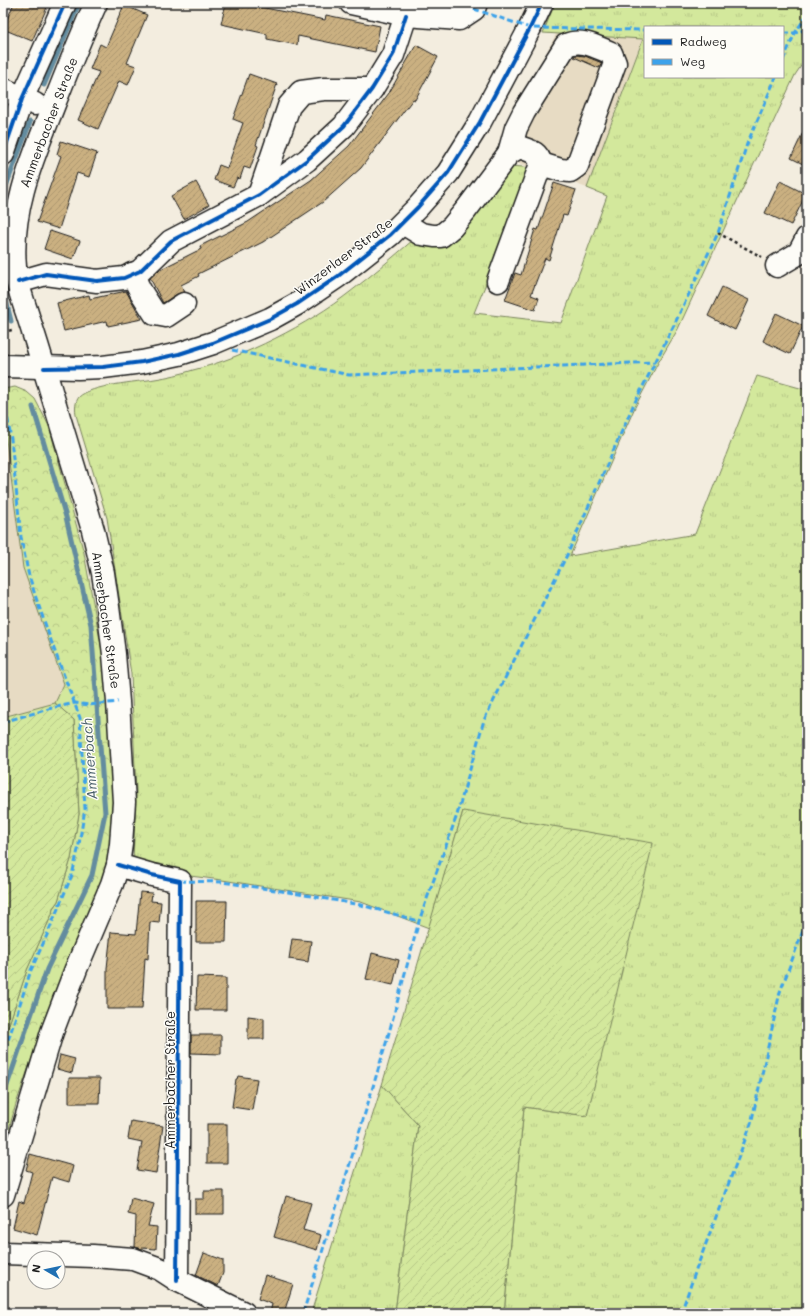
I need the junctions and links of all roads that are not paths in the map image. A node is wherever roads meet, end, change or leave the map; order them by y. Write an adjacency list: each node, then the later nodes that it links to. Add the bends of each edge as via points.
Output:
1 (65, 3): 9 (street)
2 (96, 3): 10 (street, Ammerbacher Straße)
3 (351, 3): 6 (street)
4 (476, 3): 6 (street, via 474,9 459,19)
5 (542, 3): 15 (street, Winzerlaer Straße, via 480,122 448,173)
6 (406, 16): 7 (street, via 393,55)
7 (372, 89): 14 (street, via 344,126 307,160); 14 (street, via 324,89 301,92 289,106)
8 (3, 90): 9 (street)
9 (22, 99): 10 (street); 12 (street)
10 (51, 111): 20 (street, Ammerbacher Straße, via 31,161 20,200 13,241)
11 (509, 153): 13 (street, via 519,148 535,152); 13 (street, via 516,128 524,112 566,45 584,42 612,53 615,63 577,166 570,171); 15 (street, via 466,210 441,236 421,234)
12 (3, 154)
13 (541, 164): 19 (street)
14 (259, 195): 18 (street, via 171,241 140,271)
15 (403, 223): 23 (street, Winzerlaer Straße, via 337,277 297,304 270,319 214,343 142,362 104,367)
16 (807, 238): 17 (street, via 799,253)
17 (777, 266)
18 (132, 274): 20 (street, via 124,278 97,281 46,274); 21 (street, via 155,314 166,316)
19 (498, 281)
20 (18, 282): 23 (street, Ammerbacher Straße)
21 (184, 304)
22 (3, 366): 23 (street, Winzerlaer Straße)
23 (44, 368): 24 (street, Ammerbacher Straße, via 93,530 103,572 114,654 123,777 123,823)
24 (118, 865): 25 (street, Ammerbacher Straße, via 52,1032); 27 (street, Ammerbacher Straße, via 180,881)
25 (3, 1195)
26 (3, 1253): 27 (street, via 133,1259)
27 (177, 1280): 28 (street)
28 (244, 1313)

